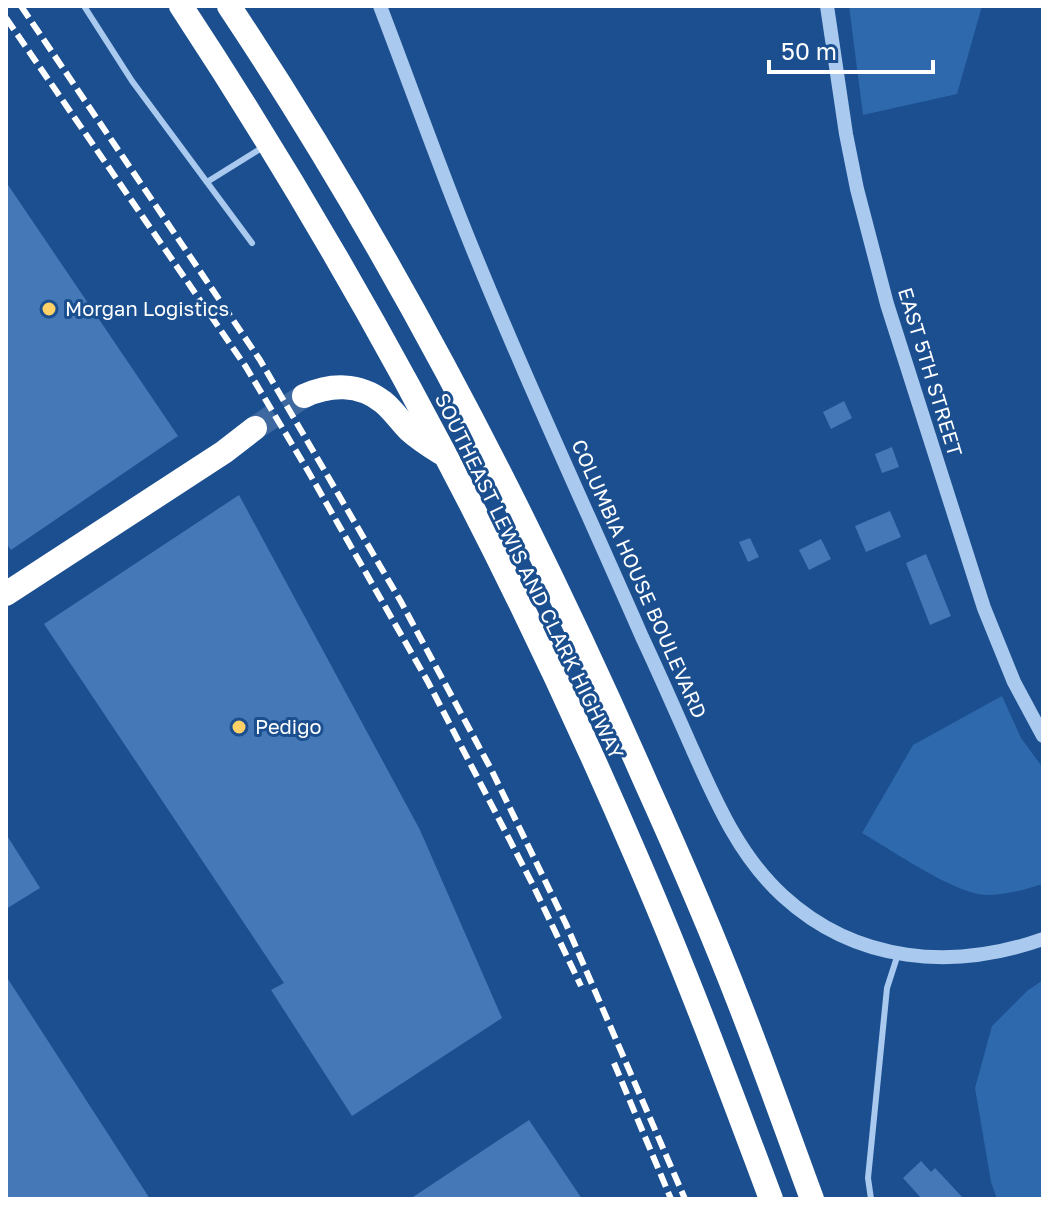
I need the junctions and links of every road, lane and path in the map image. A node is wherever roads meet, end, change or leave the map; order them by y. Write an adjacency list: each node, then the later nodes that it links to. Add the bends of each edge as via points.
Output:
1 (84, 6): 7 (lane)
2 (181, 6): 6 (highway, SOUTHEAST LEWIS AND CLARK HIGHWAY)
3 (229, 6): 17 (highway, SOUTHEAST LEWIS AND CLARK HIGHWAY, via 355,209 528,525 672,841 740,1003)
4 (380, 6): 15 (street, COLUMBIA HOUSE BOULEVARD, via 464,226 715,801 738,842 782,896 840,934)
5 (827, 6): 13 (street, EAST 5TH STREET, via 852,161 887,304 984,608)
6 (270, 143): 7 (lane); 11 (highway, SOUTHEAST LEWIS AND CLARK HIGHWAY)
7 (207, 182): 8 (lane)
8 (252, 243)
9 (304, 396): 11 (highway, via 330,387 367,393)
10 (255, 428): 12 (highway)
11 (448, 459): 16 (highway, SOUTHEAST LEWIS AND CLARK HIGHWAY, via 636,855)
12 (6, 594)
13 (1043, 736)
14 (1043, 939): 15 (street, COLUMBIA HOUSE BOULEVARD, via 977,957)
15 (898, 954): 18 (lane, via 887,988 868,1178)
16 (771, 1199)
17 (812, 1199)
18 (871, 1199)

